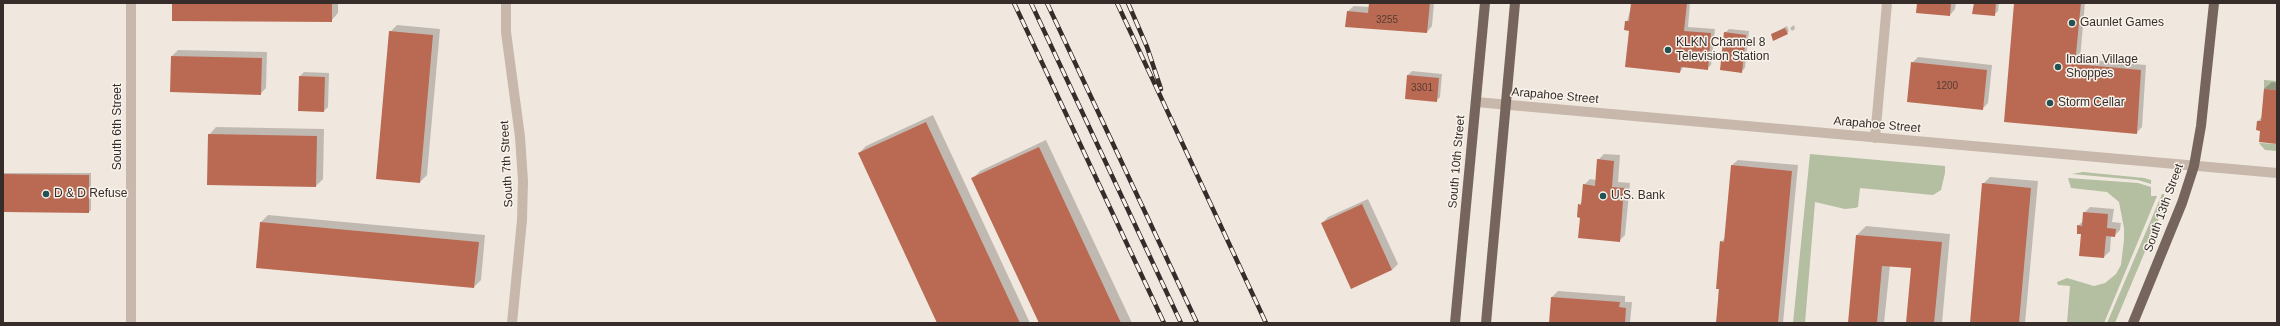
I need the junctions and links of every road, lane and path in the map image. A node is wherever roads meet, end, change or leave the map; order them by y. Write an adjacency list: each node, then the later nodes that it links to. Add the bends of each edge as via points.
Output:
1 (131, 3): 12 (street, South 6th Street)
2 (506, 3): 13 (street, South 7th Street, via 506,32 523,180 522,220)
3 (1485, 3): 7 (main road, South 10th Street)
4 (1515, 3): 8 (main road)
5 (1887, 3): 9 (street)
6 (2214, 3): 10 (main road, South 13th Street, via 2201,126)
7 (1476, 102): 8 (street, Arapahoe Street); 14 (main road, South 10th Street)
8 (1506, 104): 9 (street, Arapahoe Street); 15 (main road)
9 (1875, 138): 10 (street, Arapahoe Street)
10 (2194, 166): 11 (street, Arapahoe Street); 16 (main road, South 13th Street, via 2182,203)
11 (2277, 173)
12 (131, 323)
13 (512, 323)
14 (1455, 323)
15 (1486, 323)
16 (2133, 323)

